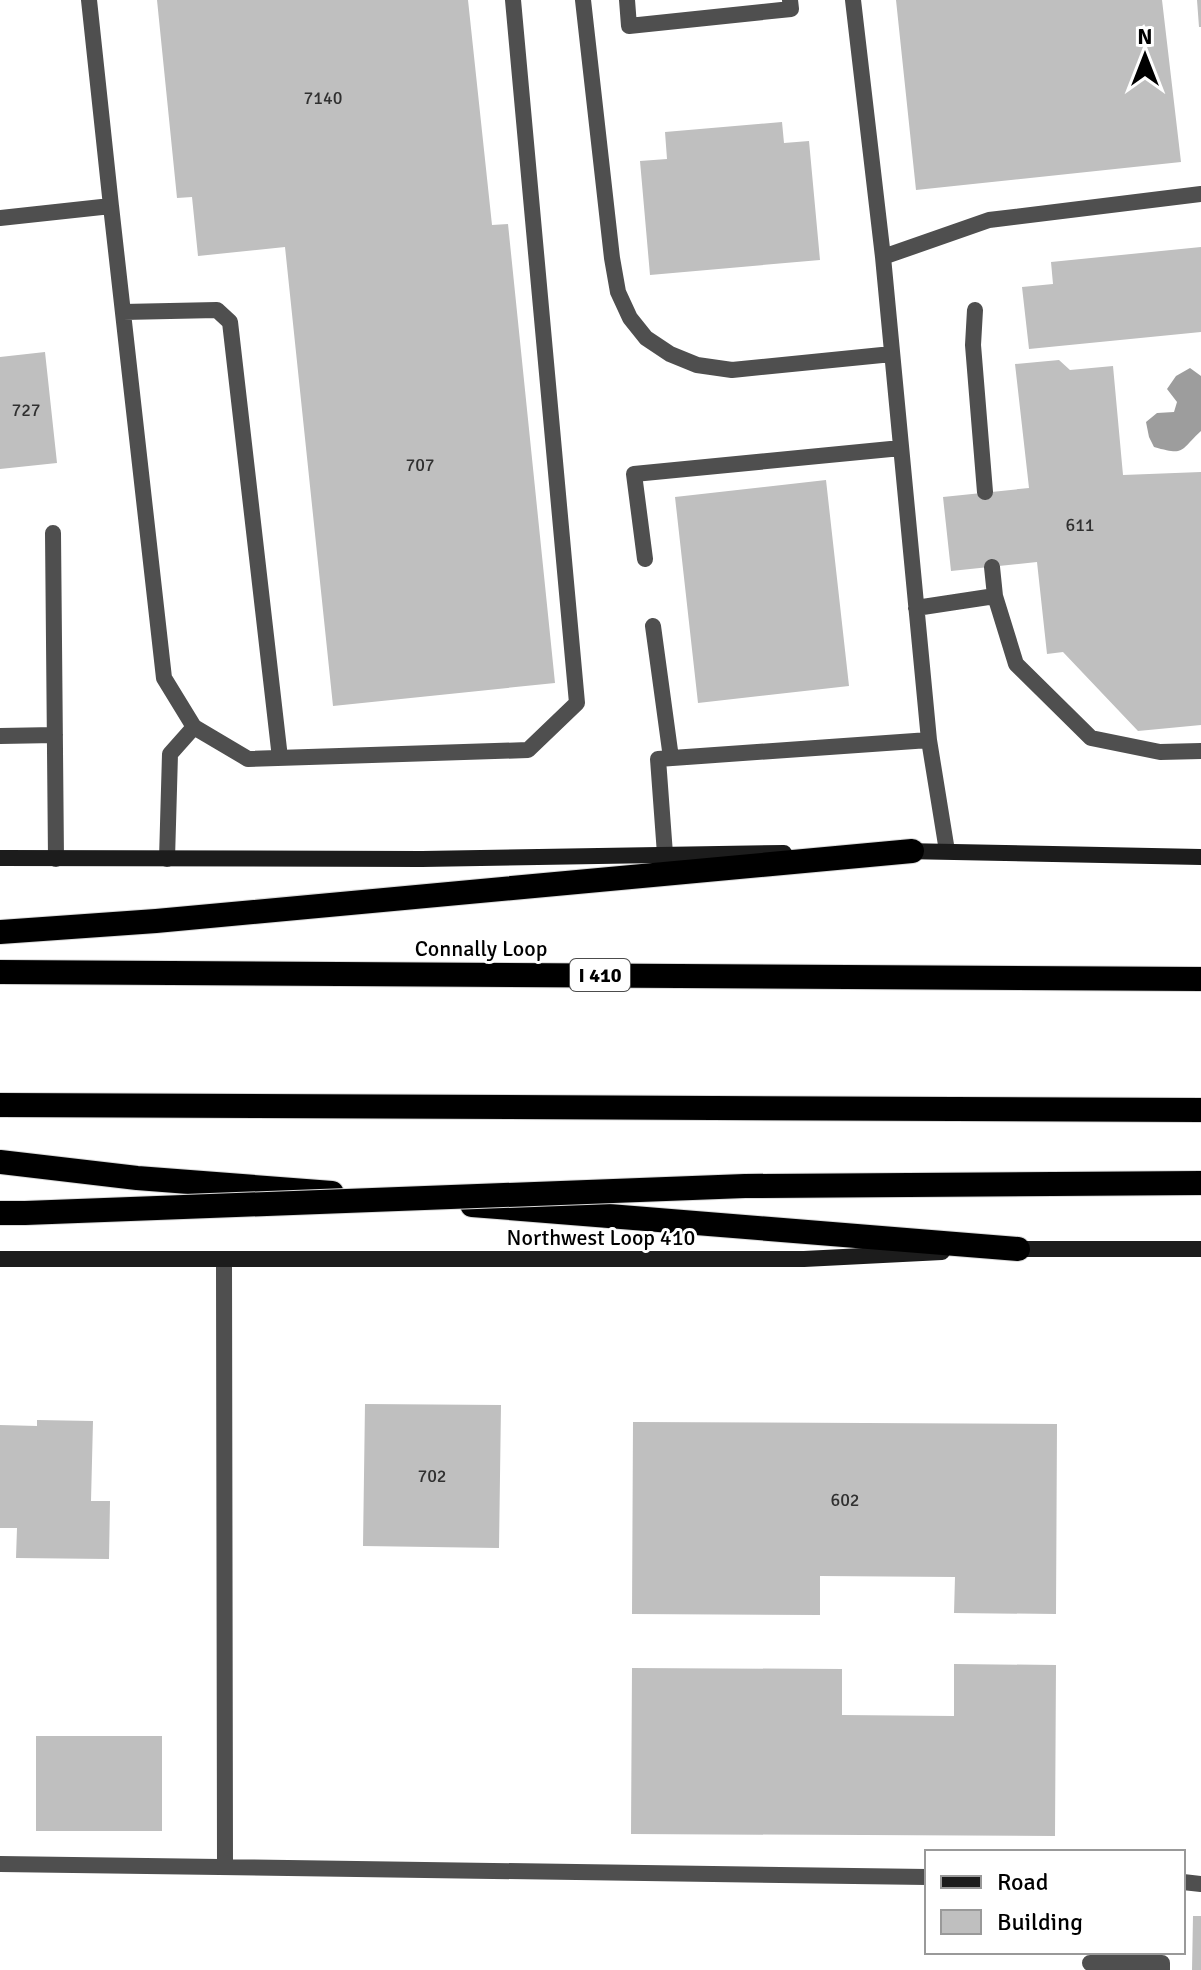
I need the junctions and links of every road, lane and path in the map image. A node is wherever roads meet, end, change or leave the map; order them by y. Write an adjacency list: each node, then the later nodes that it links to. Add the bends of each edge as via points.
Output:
1 (89, 0): 8 (lane)
2 (513, 0): 27 (lane, via 577,703 528,750)
3 (583, 0): 13 (lane, via 618,292 646,338 697,365 732,370)
4 (627, 0): 5 (lane, via 629,26 791,9)
5 (790, 0)
6 (853, 0): 10 (lane)
7 (1201, 194): 10 (lane, via 989,220)
8 (111, 206): 9 (lane); 12 (lane)
9 (0, 218)
10 (883, 257): 13 (lane)
11 (975, 310): 15 (lane)
12 (123, 312): 22 (lane, via 164,678); 27 (lane, via 217,310 230,322)
13 (892, 354): 14 (lane)
14 (901, 448): 17 (lane, via 634,474); 20 (lane)
15 (985, 492)
16 (53, 533): 23 (lane)
17 (645, 559)
18 (992, 567): 19 (lane)
19 (995, 596): 20 (lane); 26 (lane, via 1016,664 1091,738 1160,752)
20 (916, 608): 25 (lane)
21 (653, 626): 28 (lane)
22 (194, 727): 27 (lane, via 248,759); 37 (lane, via 170,754)
23 (55, 735): 24 (lane); 36 (lane)
24 (0, 736)
25 (929, 740): 28 (lane); 31 (lane)
26 (1201, 751)
27 (280, 758)
28 (671, 758): 32 (lane, via 658,759)
29 (1201, 850): 33 (main road)
30 (912, 851): 31 (main road); 32 (main road); 38 (highway)
31 (947, 851): 33 (main road)
32 (665, 854): 37 (main road)
33 (1121, 856): 34 (main road)
34 (1201, 857)
35 (0, 858): 36 (main road)
36 (56, 859): 37 (main road)
37 (167, 859)
38 (0, 932)
39 (0, 972): 40 (highway, Connally Loop / I 410)
40 (1201, 979)
41 (0, 1105): 42 (highway)
42 (1201, 1110)
43 (0, 1162): 46 (highway, via 137,1178)
44 (1201, 1183): 45 (highway, bridge, via 745,1186)
45 (0, 1213)
46 (1018, 1249): 47 (main road, Northwest Loop 410); 49 (main road, Northwest Loop 410, via 804,1259)
47 (1201, 1249)
48 (0, 1259): 49 (main road, Northwest Loop 410)
49 (224, 1261): 51 (lane)
50 (0, 1864): 51 (lane)
51 (225, 1867): 52 (lane)
52 (925, 1877)
53 (1090, 1963): 54 (lane, via 1162,1963)
54 (1162, 1970)

